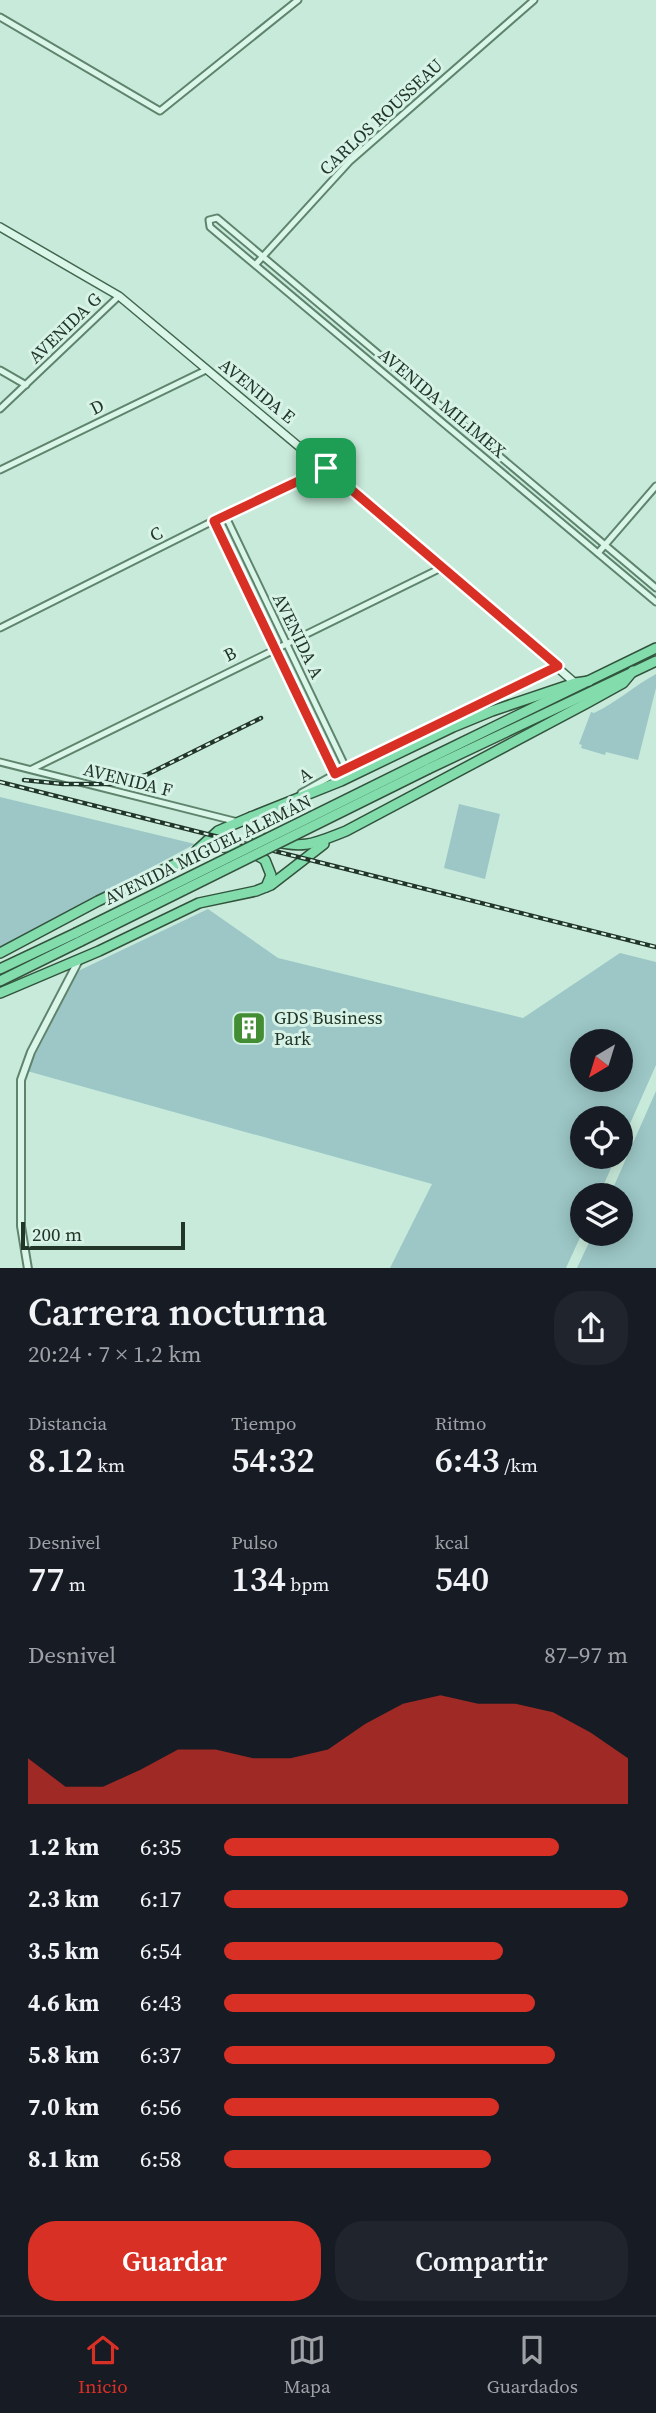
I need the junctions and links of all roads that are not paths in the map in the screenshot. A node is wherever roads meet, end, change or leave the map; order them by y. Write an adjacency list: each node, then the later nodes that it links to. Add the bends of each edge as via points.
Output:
1 (298, 0): 3 (street, via 160,111)
2 (534, 0): 5 (street, CARLOS ROUSSEAU, via 349,161)
3 (0, 17)
4 (0, 226): 7 (main road, AVENIDA E)
5 (263, 256): 6 (street, CARLOS ROUSSEAU); 6 (street, AVENIDA MILIMEX, via 217,218 209,220 210,227); 17 (street, AVENIDA MILIMEX)
6 (256, 264): 18 (street, AVENIDA MILIMEX)
7 (120, 296): 9 (main road, AVENIDA E); 10 (street, AVENIDA G)
8 (0, 370): 10 (street)
9 (206, 370): 12 (main road, AVENIDA E); 13 (street, D)
10 (26, 385): 11 (street, AVENIDA G)
11 (0, 409)
12 (326, 468): 15 (street, C); 19 (main road, AVENIDA E)
13 (0, 470)
14 (656, 486): 17 (street)
15 (225, 515): 16 (street, C); 20 (street, AVENIDA A)
16 (214, 521): 21 (street, AVENIDA A); 24 (street, C)
17 (605, 545): 18 (street); 22 (street, AVENIDA MILIMEX)
18 (598, 553): 23 (street, AVENIDA MILIMEX)
19 (443, 567): 25 (street, B); 29 (main road, AVENIDA E)
20 (252, 571): 21 (street); 25 (street, AVENIDA A)
21 (241, 577): 26 (street, AVENIDA A)
22 (656, 588)
23 (656, 602)
24 (0, 628)
25 (286, 642): 26 (street, B); 35 (street, AVENIDA A)
26 (275, 648): 36 (street, B); 37 (street, AVENIDA A)
27 (656, 648): 31 (highway, AVENIDA MIGUEL ALEMÁN)
28 (656, 661): 30 (highway, AVENIDA MIGUEL ALEMÁN)
29 (558, 666): 32 (main road, AVENIDA E); 35 (street, A)
30 (633, 671): 34 (highway, AVENIDA MIGUEL ALEMÁN); 43 (highway, via 623,683)
31 (589, 681): 32 (highway); 34 (highway, AVENIDA MIGUEL ALEMÁN)
32 (575, 683): 38 (highway, via 463,723)
33 (0, 762): 36 (street, AVENIDA F)
34 (426, 765): 48 (highway, AVENIDA MIGUEL ALEMÁN, bridge); 49 (highway, AVENIDA MIGUEL ALEMÁN, bridge)
35 (346, 768): 37 (street, A)
36 (32, 769): 39 (street, AVENIDA F)
37 (335, 774): 38 (street, A)
38 (293, 799): 40 (highway)
39 (211, 815): 41 (street, AVENIDA F); 42 (street)
40 (250, 821): 41 (highway); 43 (highway, via 250,830 258,837 295,846)
41 (237, 822): 42 (highway)
42 (218, 831): 44 (highway)
43 (346, 831): 45 (highway, via 314,849)
44 (195, 852): 45 (highway, via 223,846 254,854 270,869); 46 (highway)
45 (266, 887): 47 (highway, via 199,903)
46 (0, 953)
47 (79, 960): 50 (highway); 51 (street, via 21,1080 21,1226)
48 (0, 969)
49 (0, 981)
50 (0, 993)
51 (29, 1268)

